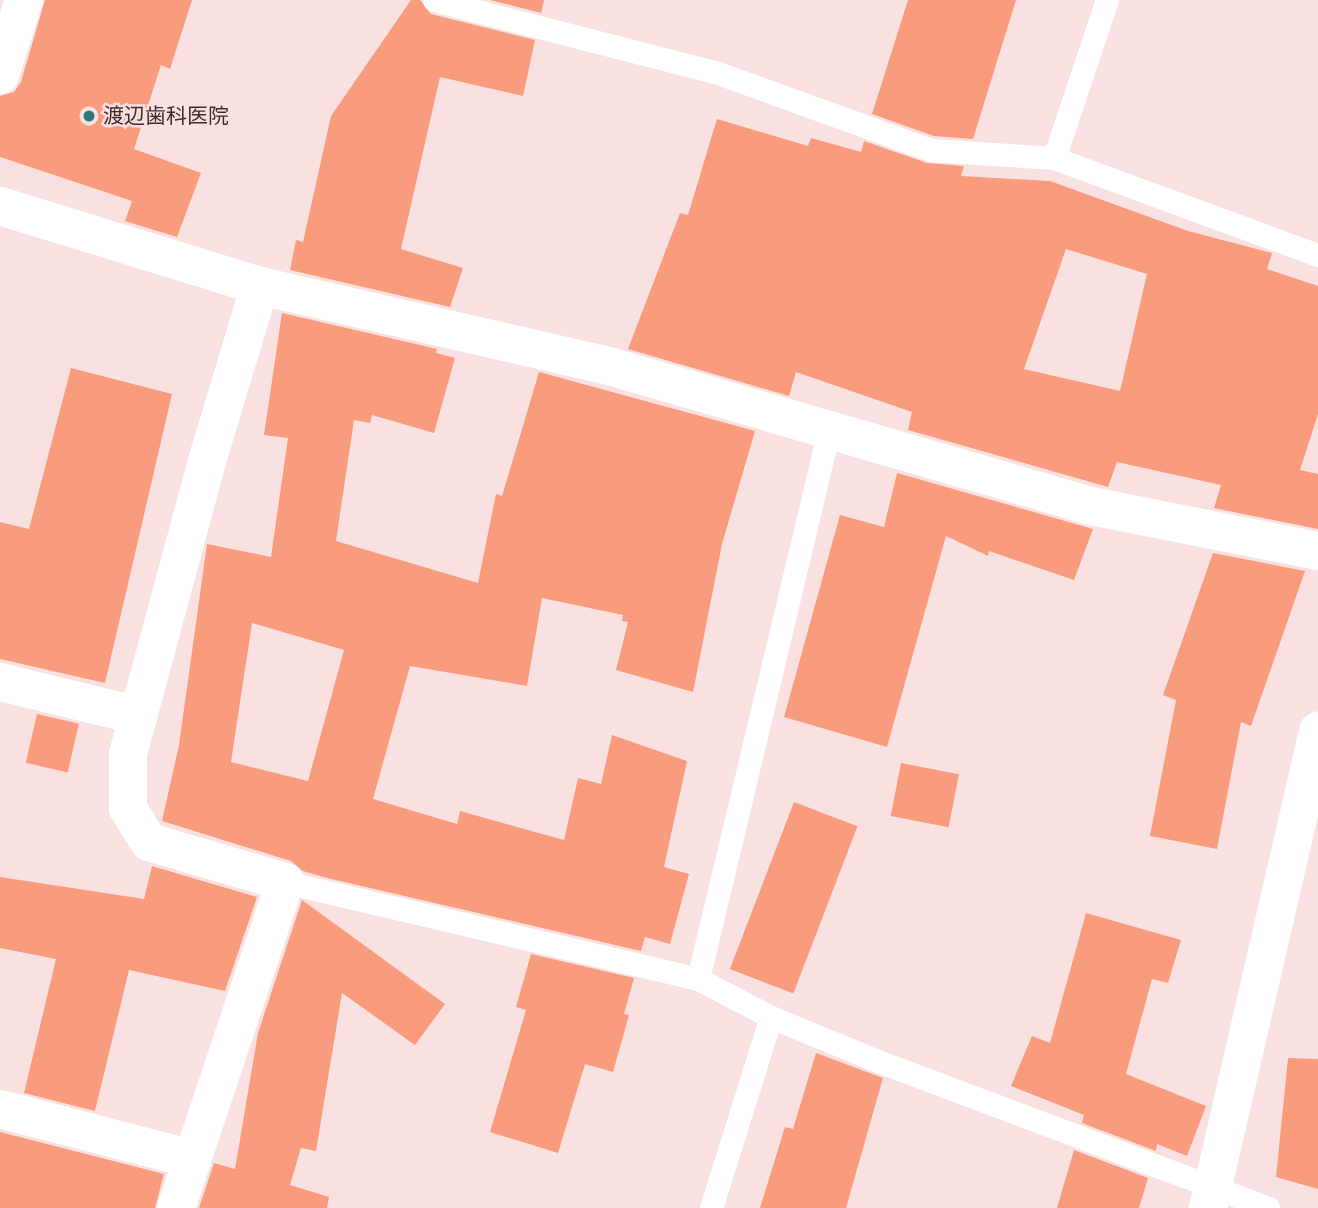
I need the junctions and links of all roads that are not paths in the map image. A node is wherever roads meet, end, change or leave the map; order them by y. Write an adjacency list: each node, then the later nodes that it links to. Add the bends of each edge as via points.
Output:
1 (24, 0): 4 (street)
2 (435, 0): 5 (lane, via 718,73 931,150)
3 (1107, 0): 5 (lane)
4 (0, 75)
5 (1054, 158): 7 (lane)
6 (0, 206): 8 (street)
7 (1318, 255)
8 (260, 286): 9 (street, via 609,366); 12 (street, via 207,461)
9 (829, 430): 10 (street, via 1086,505); 15 (lane)
10 (1318, 551)
11 (0, 682): 12 (street)
12 (139, 716): 14 (street, via 128,754 128,808 149,842)
13 (1318, 732): 19 (street)
14 (285, 883): 15 (lane); 18 (street)
15 (698, 979): 16 (lane)
16 (771, 1017): 19 (lane); 21 (lane)
17 (0, 1110): 18 (street)
18 (192, 1158): 20 (street)
19 (1211, 1197): 22 (lane)
20 (176, 1208)
21 (711, 1208)
22 (1268, 1208)

